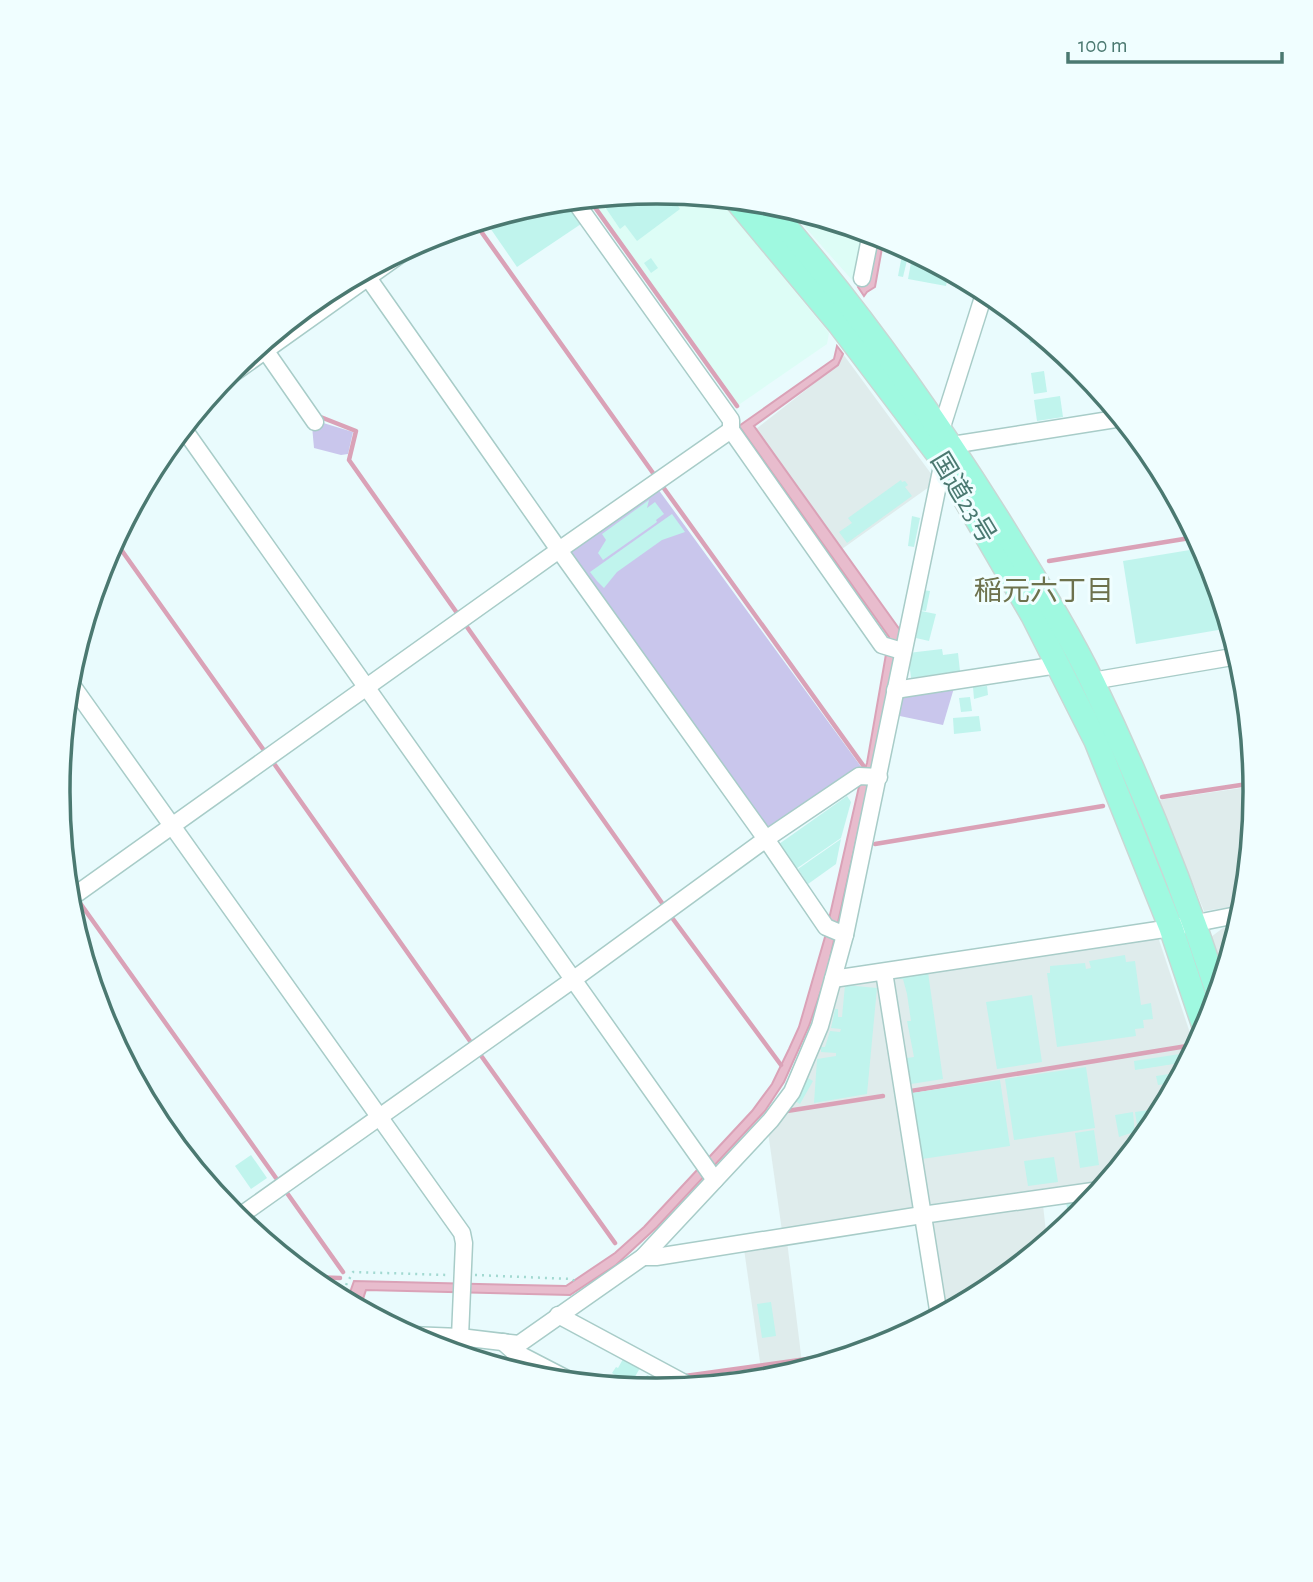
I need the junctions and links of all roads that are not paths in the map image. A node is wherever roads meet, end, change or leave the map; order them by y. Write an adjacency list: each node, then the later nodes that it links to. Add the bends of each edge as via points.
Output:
1 (581, 210): 11 (street, via 731,420)
2 (746, 212): 13 (highway, 国道23号)
3 (778, 217): 13 (highway, 国道23号, via 881,346)
4 (869, 245): 5 (street)
5 (862, 278)
6 (370, 279): 14 (street)
7 (982, 303): 13 (street)
8 (267, 353): 10 (street)
9 (1110, 420): 13 (street)
10 (315, 422)
11 (731, 430): 14 (street); 15 (street, via 882,645)
12 (189, 437): 19 (street)
13 (945, 445): 15 (street); 17 (highway, 国道23号); 18 (highway, 国道23号, via 1038,584)
14 (559, 550): 19 (street); 24 (street)
15 (902, 651): 20 (street)
16 (1227, 658): 18 (street)
17 (1058, 665): 20 (street); 28 (highway, 国道23号, via 1096,741)
18 (1092, 681): 27 (highway, 国道23号)
19 (367, 687): 23 (street); 32 (street)
20 (895, 690): 22 (street)
21 (78, 694): 23 (street)
22 (879, 777): 24 (street, via 859,776); 29 (street)
23 (171, 826): 25 (street); 35 (street)
24 (766, 839): 29 (street, via 826,927); 32 (street)
25 (79, 892)
26 (1229, 916): 27 (street)
27 (1195, 922): 28 (street); 31 (highway, 国道23号)
28 (1171, 928): 30 (street); 34 (highway, 国道23号)
29 (845, 935): 33 (street)
30 (884, 972): 33 (street); 39 (street)
31 (1213, 977)
32 (574, 979): 35 (street); 36 (street)
33 (833, 979): 36 (street, via 820,1026 792,1091)
34 (1199, 1012)
35 (380, 1117): 38 (street); 44 (street, via 462,1233)
36 (715, 1180): 40 (street)
37 (1084, 1192): 39 (street)
38 (247, 1211)
39 (922, 1215): 40 (street); 41 (street)
40 (643, 1257): 42 (street)
41 (937, 1306)
42 (558, 1315): 45 (street, via 519,1344); 48 (street)
43 (441, 1336): 44 (street)
44 (460, 1337): 45 (street); 46 (street)
45 (502, 1341): 47 (street)
46 (461, 1344)
47 (542, 1366)
48 (673, 1377)

